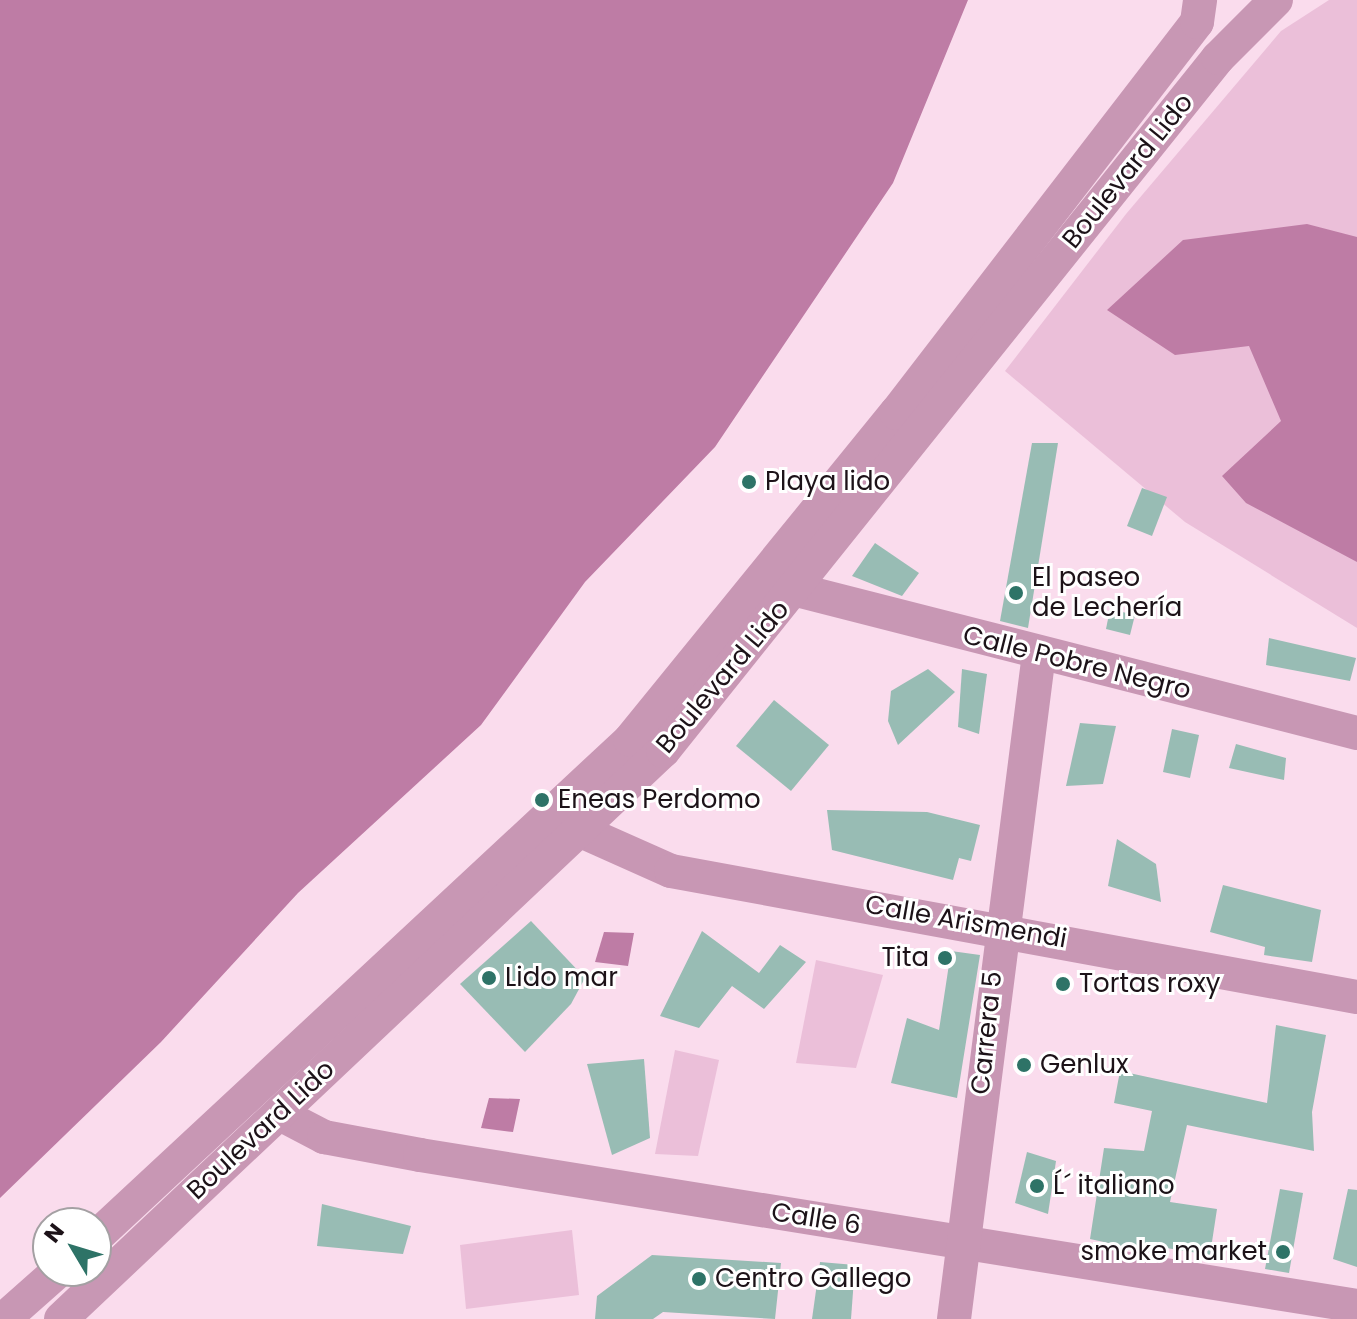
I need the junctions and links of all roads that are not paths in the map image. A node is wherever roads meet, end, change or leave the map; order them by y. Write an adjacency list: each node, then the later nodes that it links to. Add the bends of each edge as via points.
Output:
1 (1276, 0): 3 (street, Boulevard Lido, via 1218,58)
2 (1204, 7): 10 (street, Boulevard Lido, via 896,413 630,740)
3 (797, 590): 4 (street, Calle Pobre Negro); 6 (street, Boulevard Lido, via 663,751)
4 (1039, 654): 5 (street, Calle Pobre Negro); 7 (street, Carrera 5)
5 (1357, 733)
6 (581, 831): 7 (street, Calle Arismendi, via 671,871); 9 (street, Boulevard Lido)
7 (999, 926): 8 (street, Calle Arismendi); 11 (street, Carrera 5)
8 (1357, 997)
9 (280, 1114): 11 (street, Calle 6, via 324,1137); 15 (street, Boulevard Lido)
10 (112, 1222)
11 (963, 1243): 13 (street, Calle 6); 16 (street, Carrera 5)
12 (40, 1287): 14 (street)
13 (1357, 1306)
14 (4, 1319)
15 (61, 1319)
16 (954, 1319)

